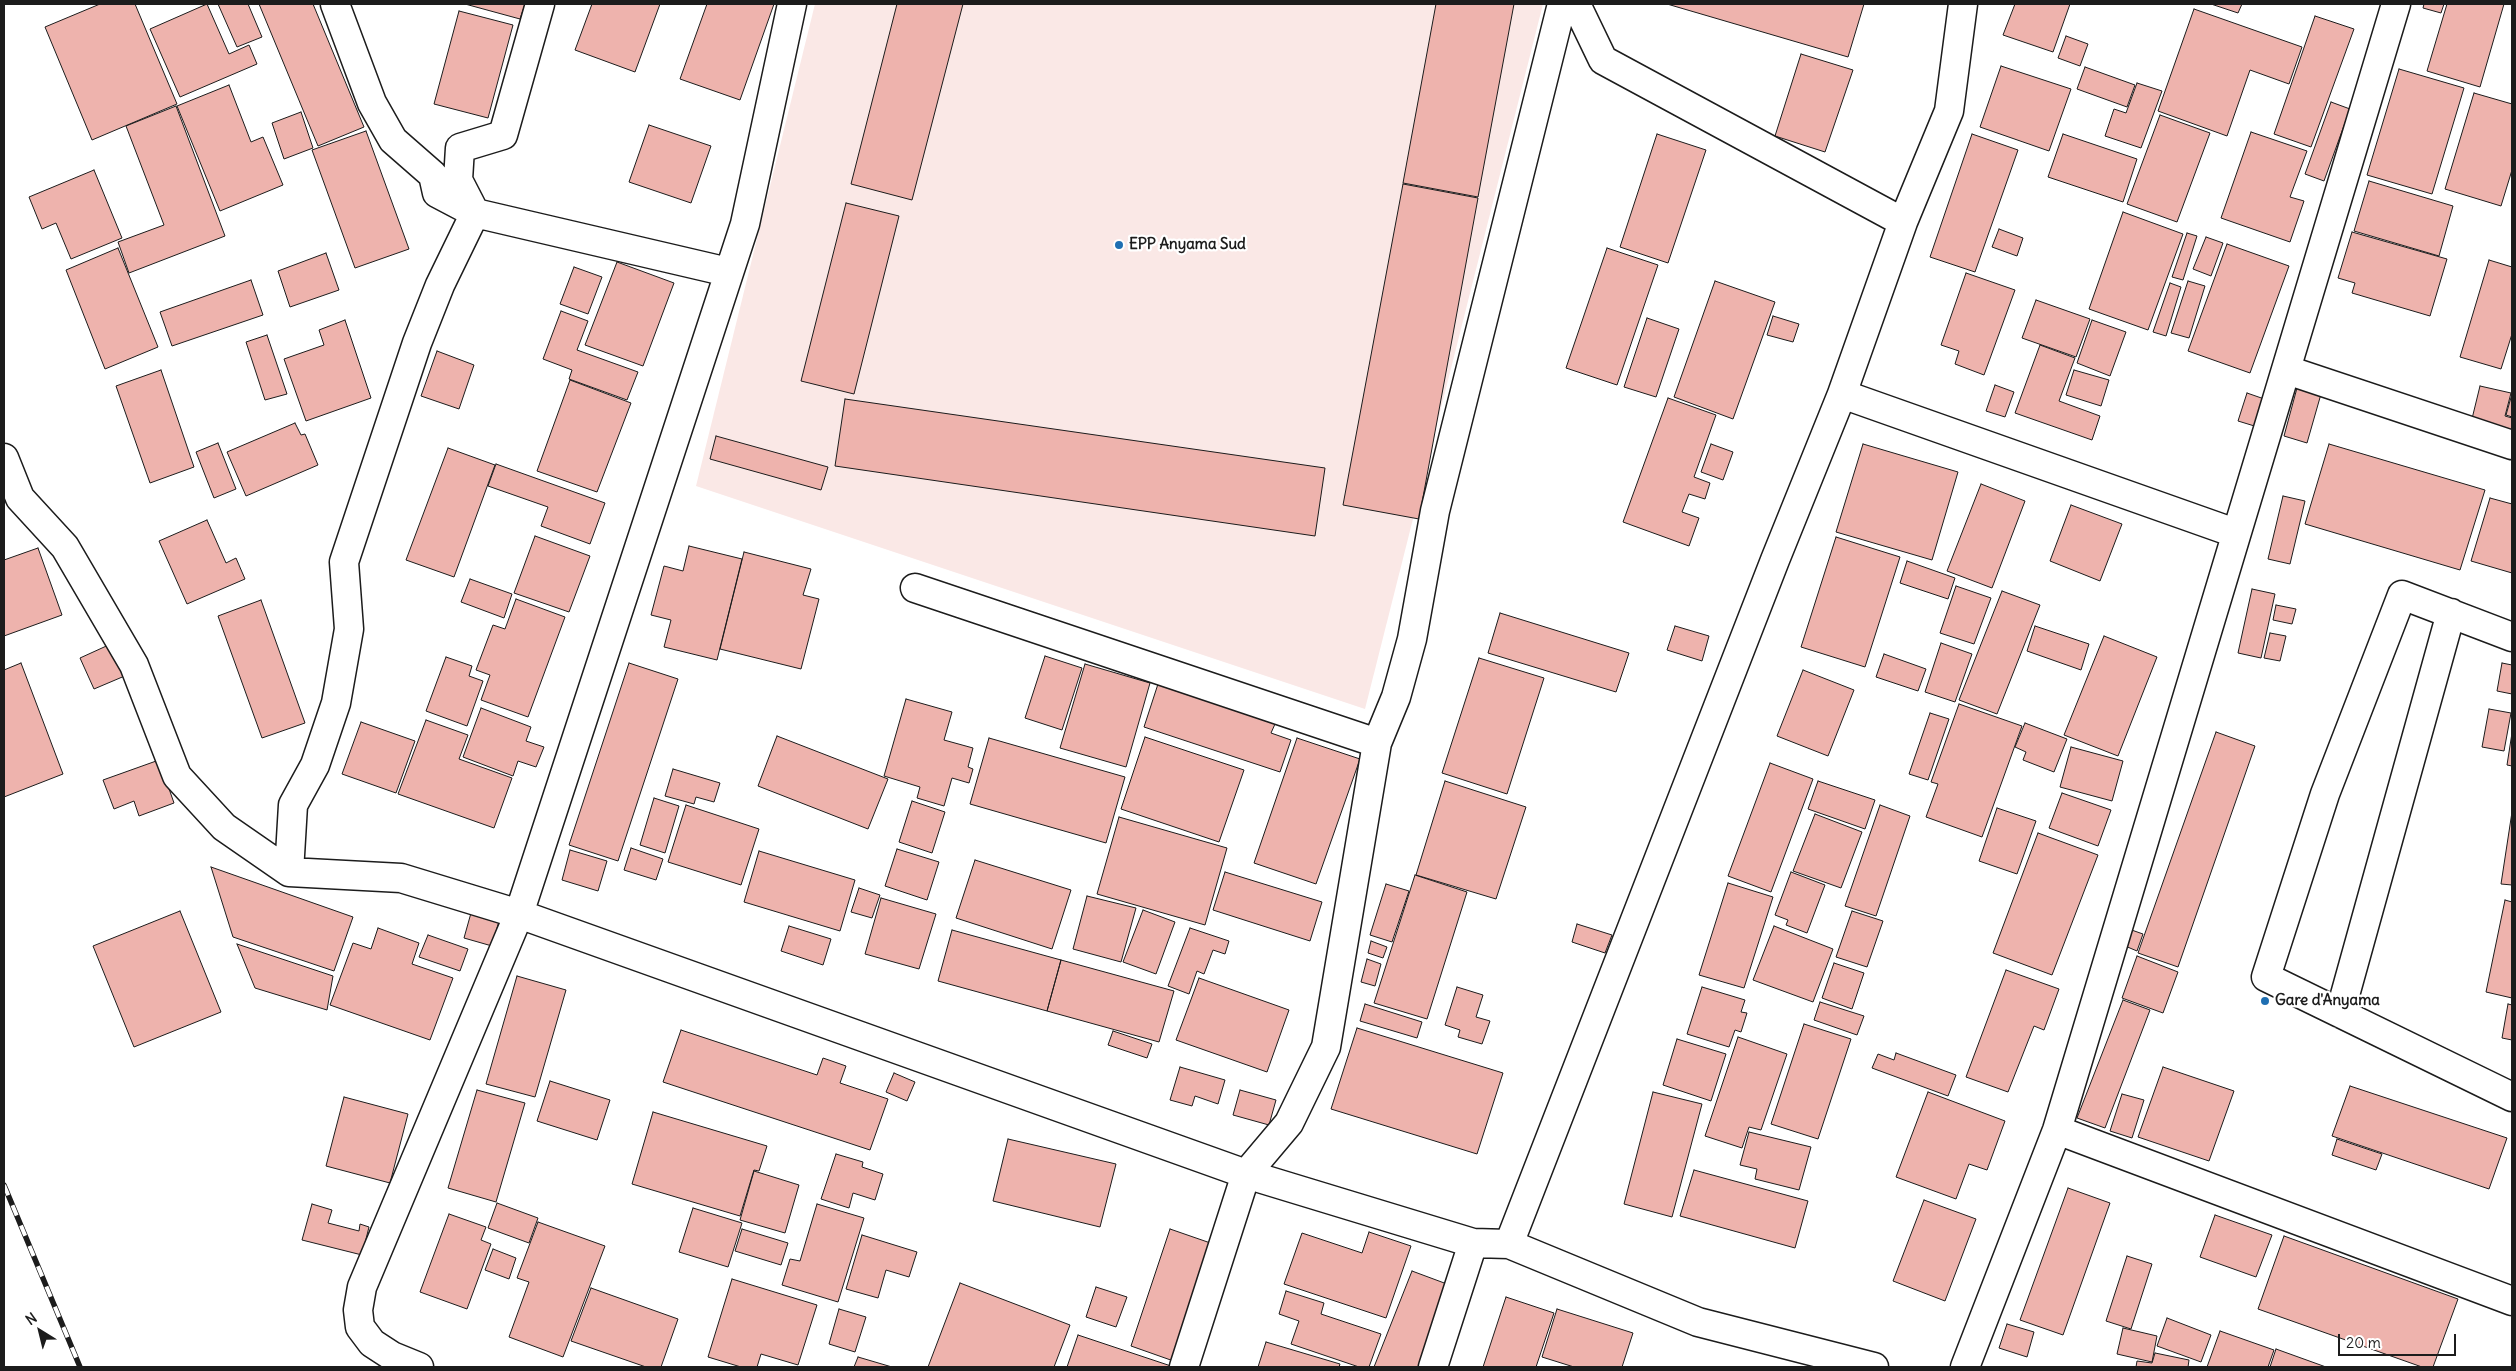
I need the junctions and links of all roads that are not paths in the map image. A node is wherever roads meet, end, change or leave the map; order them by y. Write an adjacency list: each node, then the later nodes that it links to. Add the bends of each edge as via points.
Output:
1 (335, 4): 8 (street, via 372,103 393,140 433,175 437,193)
2 (540, 4): 8 (street, via 503,135 460,148 458,180)
3 (792, 4): 10 (street, via 745,224)
4 (1562, 4): 19 (street, via 1435,511 1412,639 1396,697)
5 (1576, 4): 9 (street, via 1603,60)
6 (1962, 4): 9 (street, via 1949,111)
7 (2396, 4): 11 (street)
8 (476, 213): 10 (street); 20 (street, via 440,285 417,343 344,562 349,630 346,648 336,703 315,765 293,805)
9 (1903, 222): 12 (street)
10 (728, 272): 21 (street)
11 (2287, 370): 13 (street); 15 (street)
12 (1842, 394): 15 (street); 27 (street)
13 (2512, 445)
14 (4, 458): 20 (street, via 20,498 65,547 134,665 177,776 224,827)
15 (2235, 533): 24 (street)
16 (915, 588): 19 (street)
17 (2451, 614): 18 (street); 22 (street); 22 (street, via 2402,595 2325,794 2266,977)
18 (2512, 637)
19 (1377, 744): 25 (street, via 1326,1047 1289,1123)
20 (289, 872): 21 (street, via 401,878)
21 (519, 914): 25 (street); 29 (street, via 362,1287 358,1310 360,1327 372,1343)
22 (2340, 1013): 23 (street)
23 (2512, 1097)
24 (2057, 1130): 28 (street); 33 (street)
25 (1246, 1174): 26 (street); 30 (street)
26 (1473, 1243): 27 (street); 31 (street)
27 (1509, 1244): 32 (street, via 1698,1322)
28 (2512, 1301)
29 (419, 1367)
30 (1184, 1367)
31 (1433, 1367)
32 (1874, 1367)
33 (1965, 1367)

